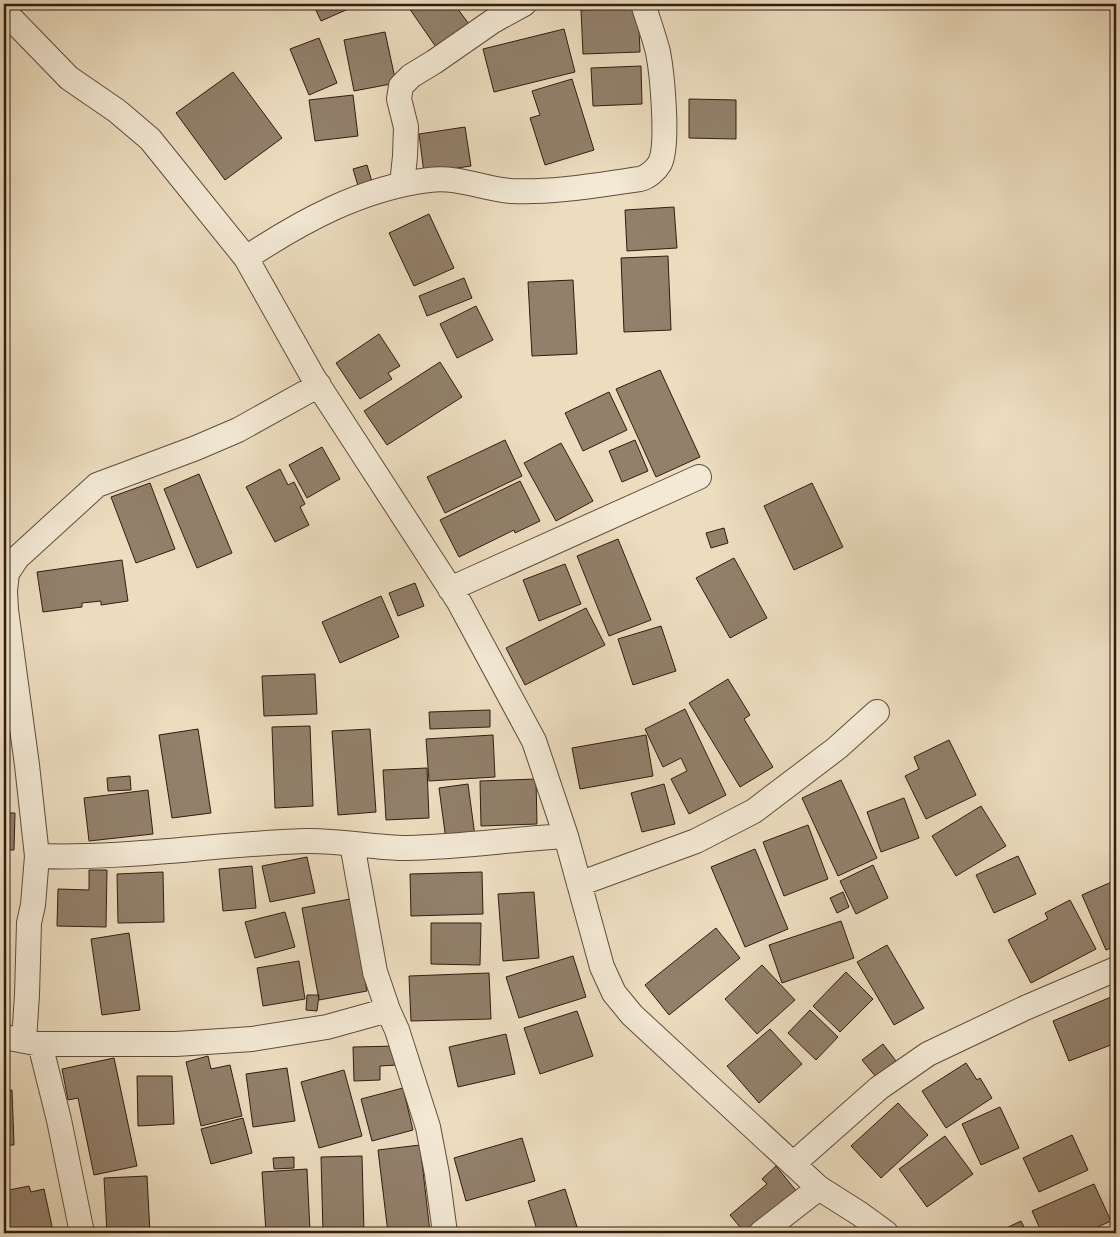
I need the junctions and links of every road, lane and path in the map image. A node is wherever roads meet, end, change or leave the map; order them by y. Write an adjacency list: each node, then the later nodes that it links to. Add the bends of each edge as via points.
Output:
1 (524, 4): 4 (street, via 410,76 401,86 399,99 406,128)
2 (643, 4): 4 (street, via 658,51 662,80 664,148 659,165 649,175 640,179 533,191 509,191 447,179)
3 (4, 10): 5 (street, via 69,78 150,139)
4 (402, 185): 5 (street, via 340,204)
5 (246, 258): 6 (street)
6 (318, 386): 8 (street); 12 (street, via 238,430 97,485 17,558 7,573 6,610)
7 (699, 476): 8 (street)
8 (450, 589): 10 (street, via 534,741)
9 (877, 712): 13 (street, via 837,748 754,811 696,841)
10 (566, 836): 11 (street, via 406,848); 13 (street)
11 (352, 844): 12 (street, via 306,841); 15 (street, via 376,972)
12 (36, 856): 16 (street, via 33,905 28,924 27,995)
13 (579, 884): 17 (street, via 602,967 614,993 632,1014)
14 (1116, 969): 17 (street, via 928,1054 878,1088)
15 (388, 1010): 16 (street, via 327,1026 252,1039 176,1044); 20 (street, via 428,1127)
16 (22, 1040): 19 (street, via 59,1120)
17 (793, 1164): 18 (street)
18 (819, 1188): 21 (street); 22 (street)
19 (82, 1233)
20 (445, 1233)
21 (761, 1233)
22 (886, 1233)

